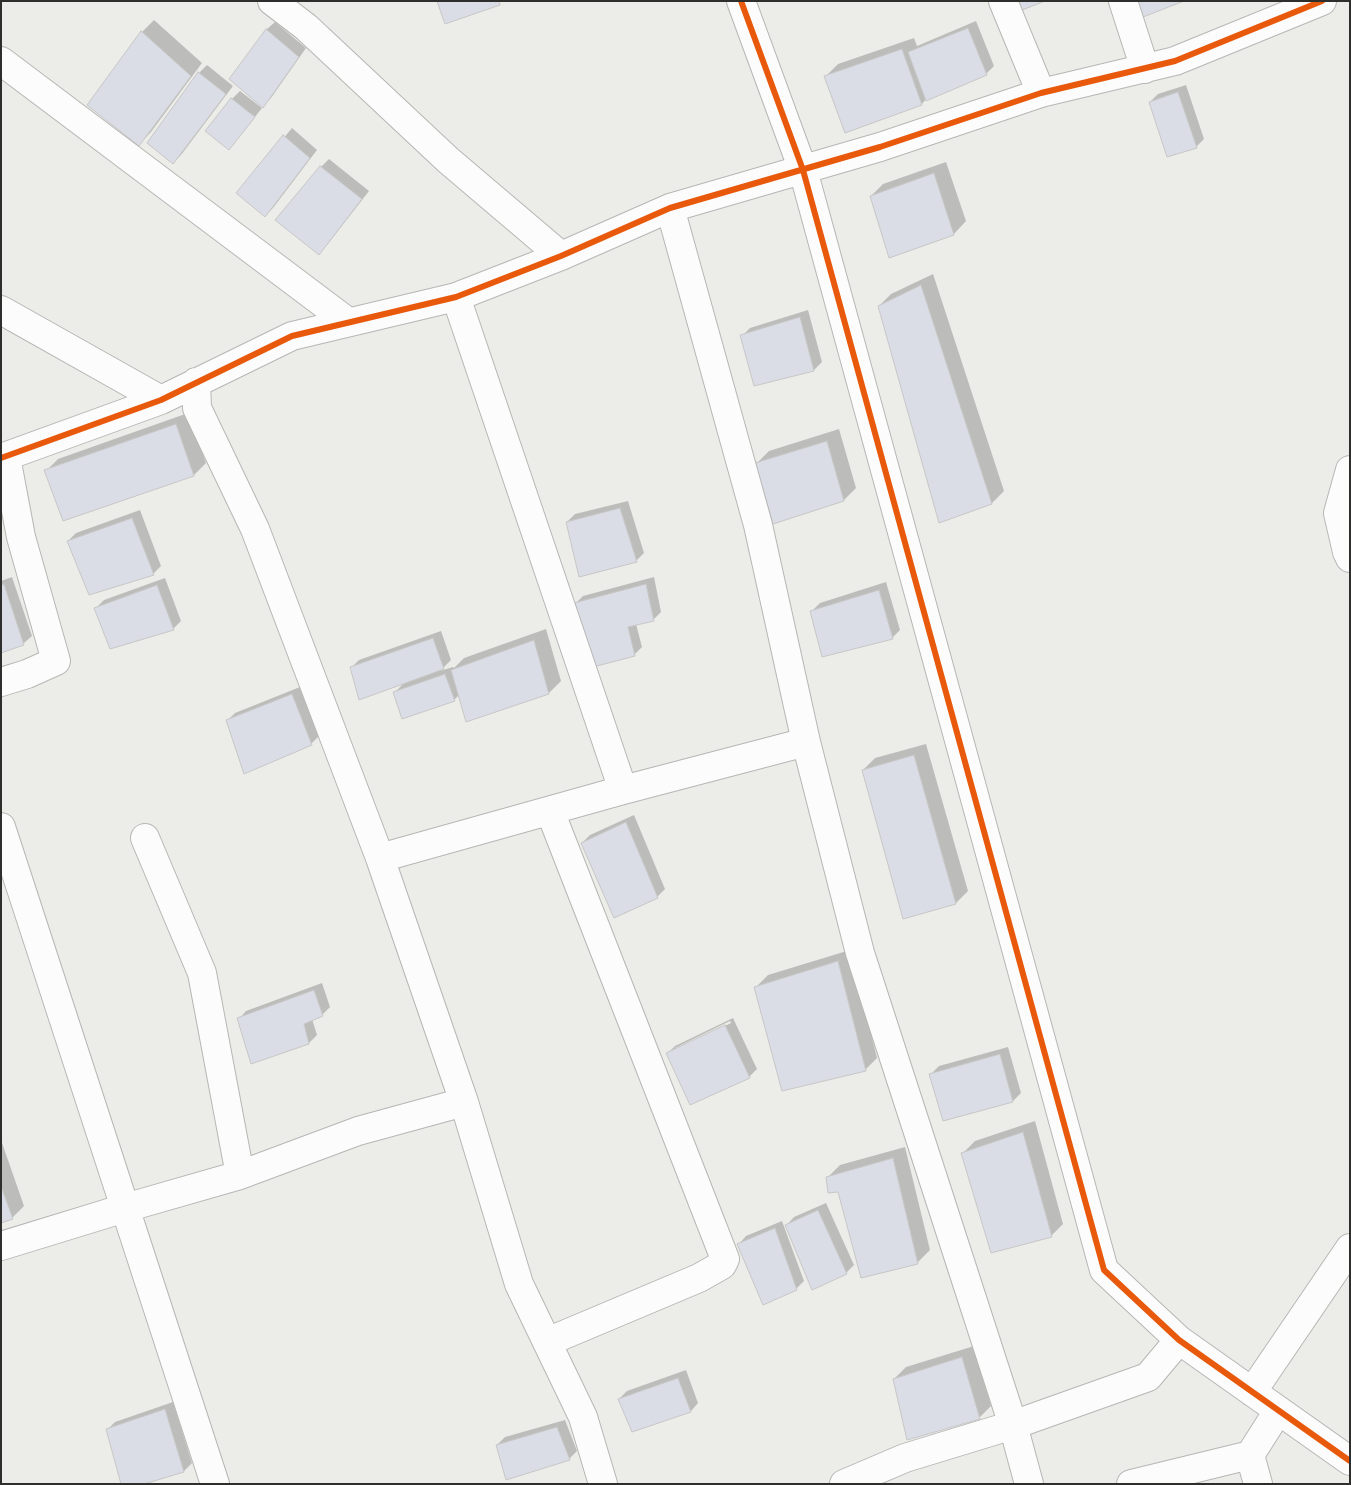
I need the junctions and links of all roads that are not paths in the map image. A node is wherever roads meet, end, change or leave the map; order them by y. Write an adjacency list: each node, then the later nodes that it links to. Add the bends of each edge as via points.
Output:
1 (272, 1): 11 (street, via 306,27 448,160)
2 (741, 1): 9 (street)
3 (1003, 1): 8 (street)
4 (1123, 1): 7 (street)
5 (1322, 1): 7 (street, via 1175,62)
6 (1, 61): 14 (street)
7 (1145, 69): 8 (street)
8 (1041, 93): 9 (street, via 880,148)
9 (803, 170): 10 (street); 32 (street, via 1104,1270)
10 (670, 208): 11 (street); 21 (street, via 758,525)
11 (561, 256): 12 (street)
12 (456, 297): 14 (street); 22 (street)
13 (1, 310): 16 (street)
14 (348, 322): 15 (street, via 292,336)
15 (196, 382): 16 (street); 26 (street, via 197,408 255,529)
16 (161, 400): 17 (street)
17 (4, 458): 20 (street, via 21,537 56,662)
18 (1350, 470): 19 (street, via 1338,513)
19 (1350, 558)
20 (1, 682)
21 (806, 742): 22 (street); 36 (street, via 860,953)
22 (623, 790): 23 (street)
23 (550, 811): 26 (street); 33 (street, via 724,1259 722,1265 700,1278)
24 (1, 827): 29 (street)
25 (145, 838): 28 (street, via 202,973)
26 (380, 858): 27 (street)
27 (464, 1102): 28 (street, via 358,1131); 33 (street, via 519,1284)
28 (240, 1175): 29 (street)
29 (125, 1208): 30 (street); 39 (street)
30 (1, 1246)
31 (1350, 1248): 34 (street)
32 (1180, 1340): 34 (street); 36 (street, via 1148,1377)
33 (547, 1342): 40 (street, via 583,1417)
34 (1252, 1392): 35 (street)
35 (1278, 1411): 37 (street); 38 (street)
36 (1013, 1426): 41 (street, via 905,1458); 42 (street)
37 (1250, 1455): 43 (street); 44 (street)
38 (1348, 1455)
39 (215, 1484)
40 (603, 1484)
41 (844, 1484)
42 (1029, 1484)
43 (1131, 1484)
44 (1258, 1484)

